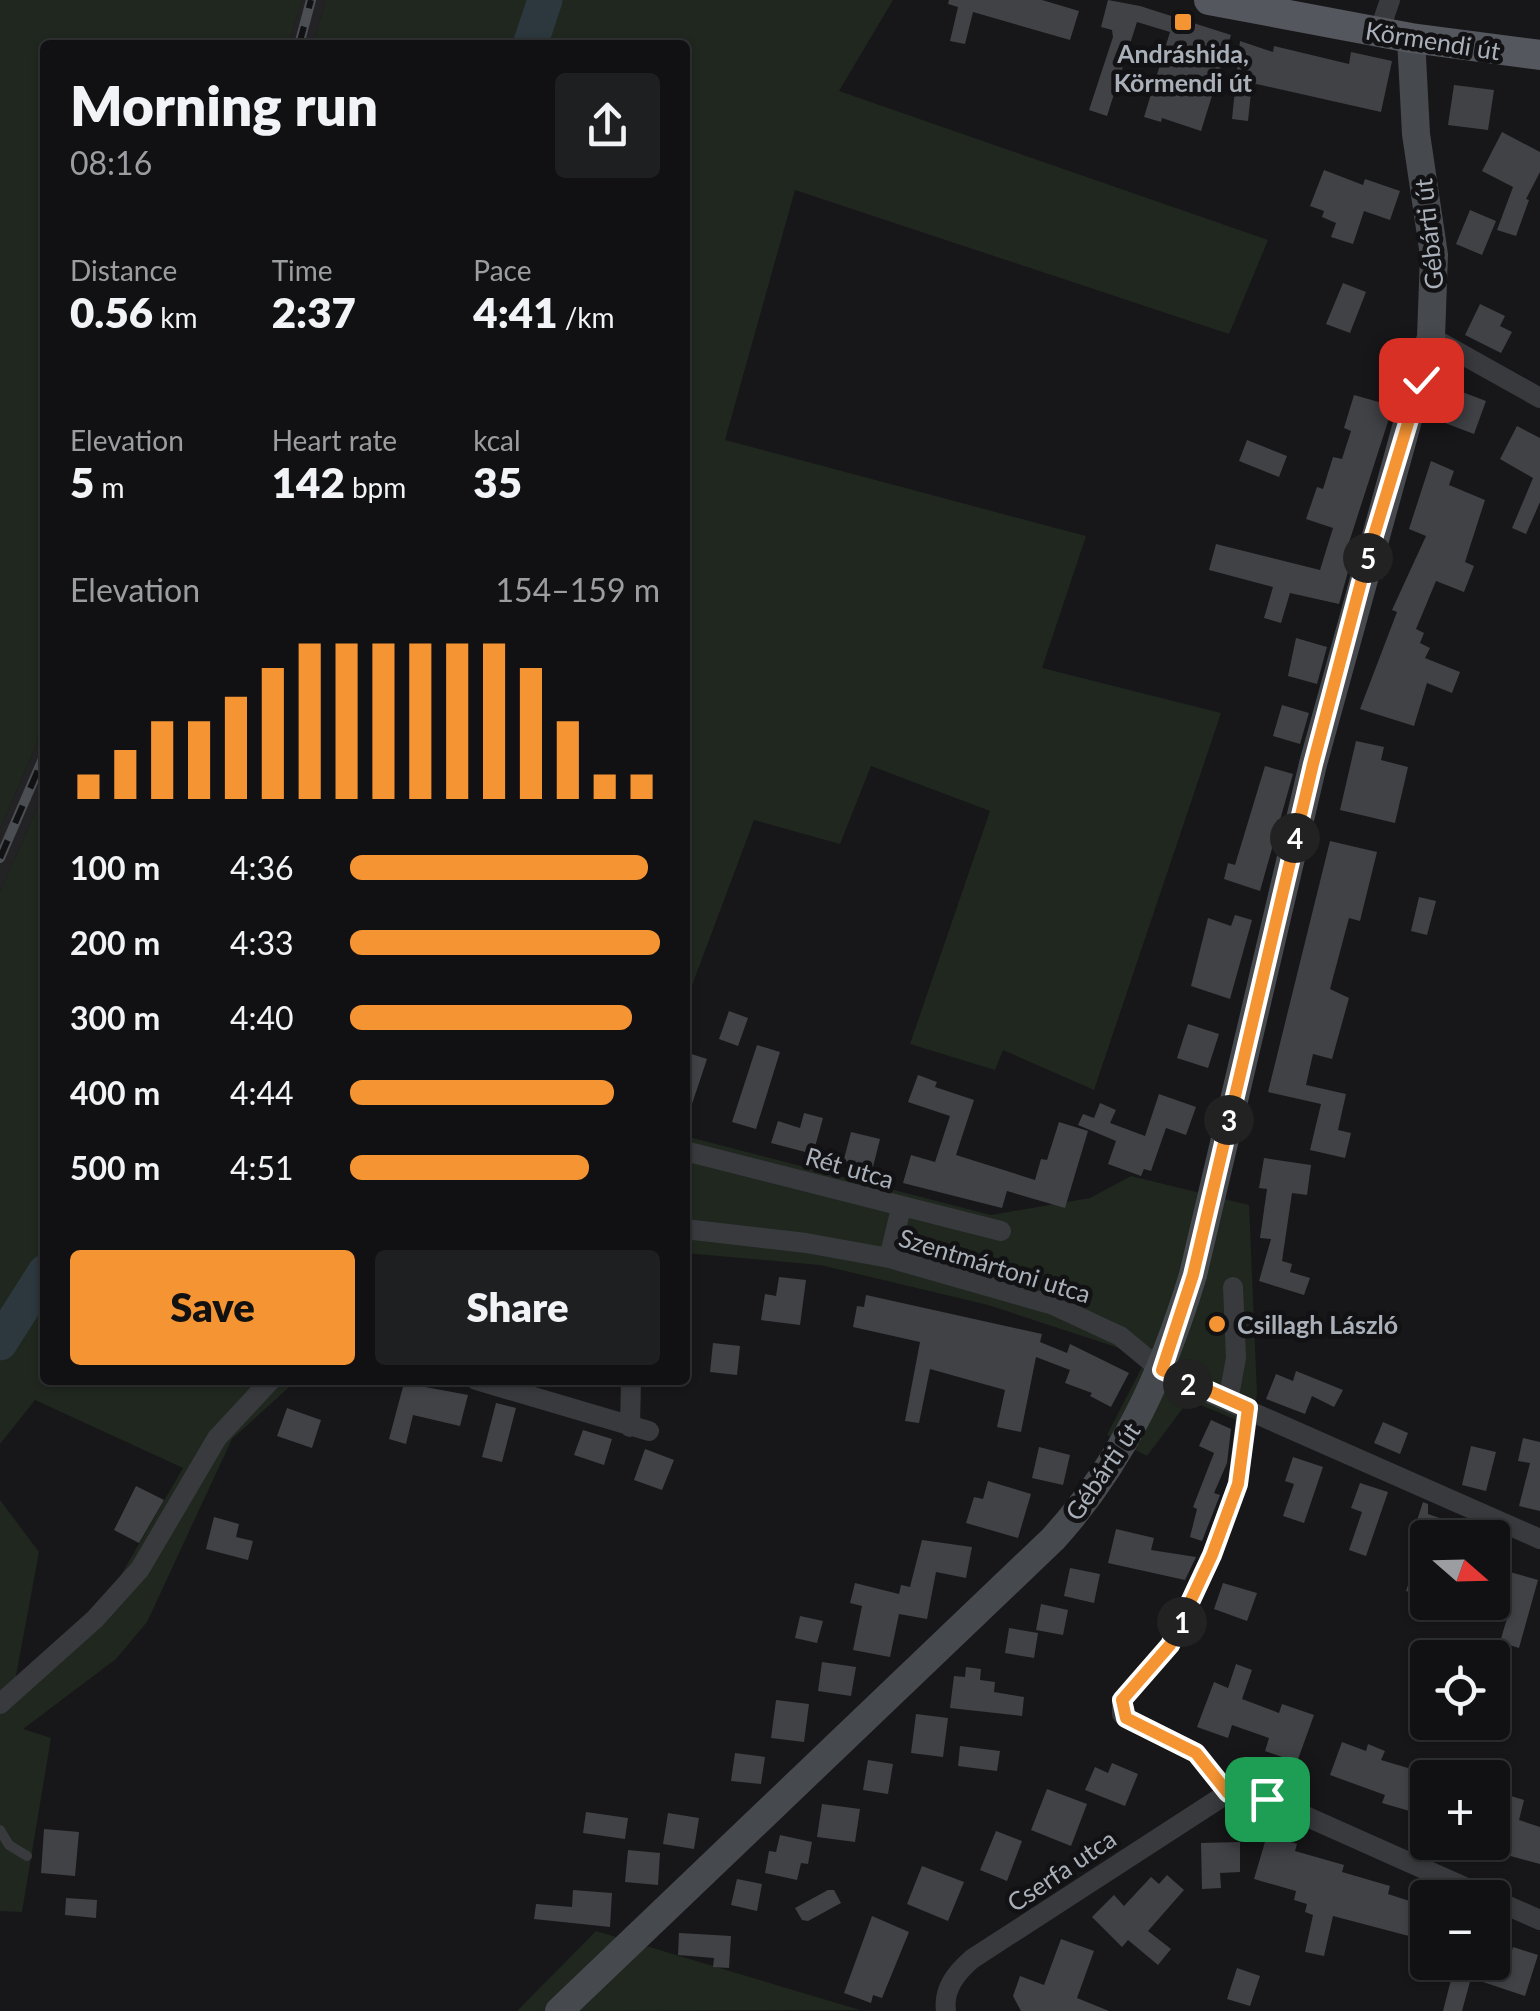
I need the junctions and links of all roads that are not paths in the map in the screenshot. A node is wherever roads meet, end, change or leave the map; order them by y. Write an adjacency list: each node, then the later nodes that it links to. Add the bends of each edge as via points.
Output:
1 (1209, 0): 3 (main road, Körmendi út)
2 (1390, 0): 3 (street)
3 (1380, 32): 4 (main road, Körmendi út)
4 (1411, 38): 5 (main road, Körmendi út); 6 (main road, Gébárti út, via 1416,134 1434,255)
5 (1540, 55)
6 (1431, 337): 7 (street); 14 (main road, Gébárti út, via 1335,676 1193,1275)
7 (1540, 398)
8 (690, 1152): 9 (street, Rét utca)
9 (901, 1208): 11 (street, Rét utca); 12 (street)
10 (690, 1229): 12 (street, Szentmártoni utca)
11 (1001, 1231)
12 (889, 1258): 14 (street, Szentmártoni utca, via 1076,1314 1120,1336)
13 (1232, 1287): 18 (street)
14 (1162, 1370): 18 (street, Szentmártoni utca); 28 (main road, Gébárti út, via 1106,1473 1053,1539)
15 (266, 1385): 20 (street, via 217,1438 140,1569)
16 (493, 1385): 17 (street, via 640,1429)
17 (632, 1385)
18 (1238, 1405): 19 (street, Szentmártoni utca); 21 (street, via 1238,1484 1212,1555 1170,1645 1121,1707 1126,1718 1196,1753)
19 (1540, 1539)
20 (0, 1704)
21 (1228, 1793): 24 (street, via 1267,1799); 27 (street, Cserfa utca, via 972,1959 952,1981)
22 (0, 1830): 23 (lane)
23 (27, 1856)
24 (1450, 1880)
25 (1510, 1907): 26 (street)
26 (1540, 1920)
27 (946, 2010)
28 (559, 2011)

